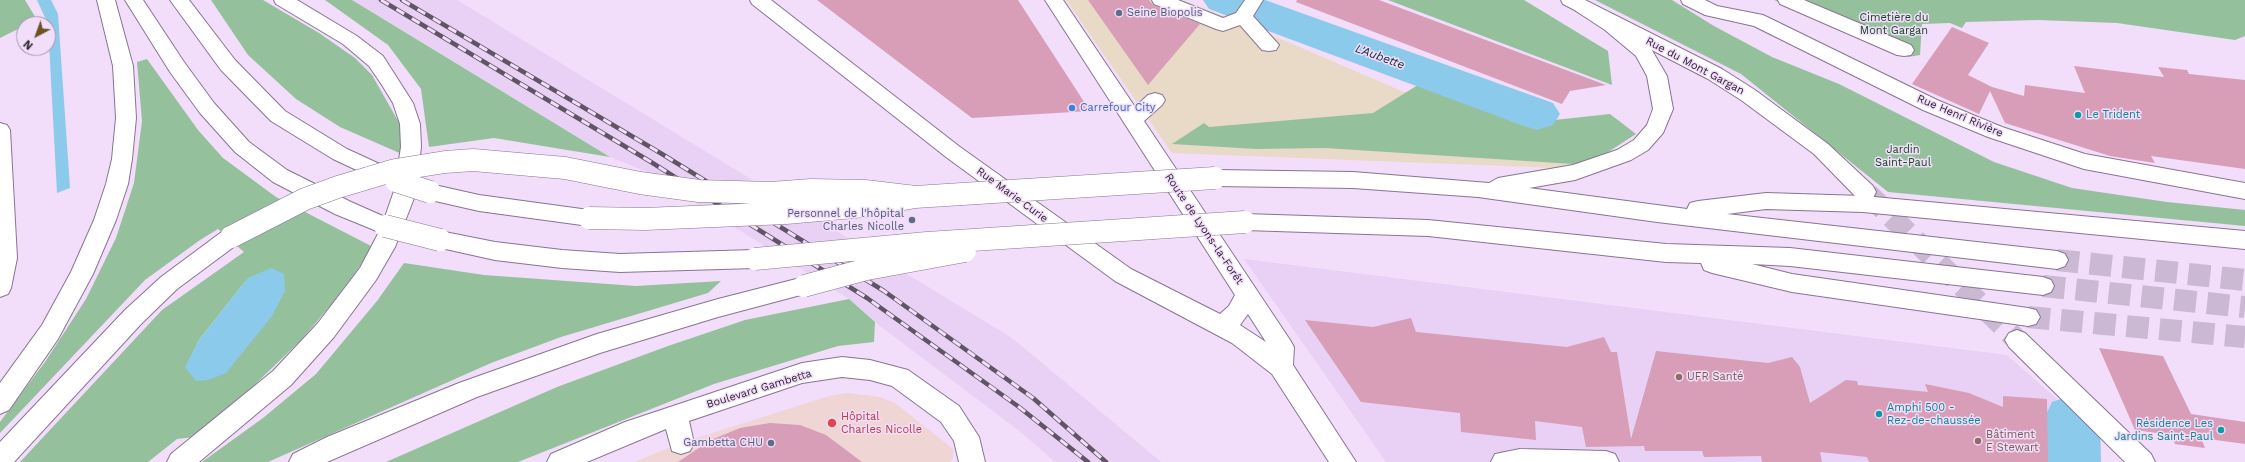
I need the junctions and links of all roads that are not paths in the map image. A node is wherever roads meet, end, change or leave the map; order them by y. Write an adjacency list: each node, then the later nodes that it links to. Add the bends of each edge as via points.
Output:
1 (106, 0): 36 (main road, via 117,40 124,81 126,118 117,184 82,274 50,332)
2 (134, 0): 25 (main road, bridge, via 207,108 242,147 280,176 343,208 386,226 495,251 606,262 755,259 927,243)
3 (179, 0): 23 (main road, bridge, via 228,65 278,116 340,154 396,180 430,192 523,210 589,218 645,219 786,213 865,206)
4 (283, 0): 40 (main road, via 350,40 376,61 390,81 403,103 410,124 411,147 405,193 384,247 368,274 326,330 282,378)
5 (759, 0): 33 (main road, Rue Marie Curie, via 953,152 1123,275)
6 (1054, 0): 18 (main road, Route de Lyons-la-Forêt)
7 (1161, 0): 13 (main road, via 1223,25)
8 (1254, 0): 13 (main road)
9 (1690, 0): 14 (main road, Rue Henri Rivière, via 1712,11)
10 (1727, 0): 14 (main road)
11 (1787, 0): 16 (main road)
12 (1576, 3): 20 (main road, via 1612,26 1642,52 1649,62 1657,76 1663,109 1656,128 1641,145 1598,165 1548,178); 22 (main road, Rue du Mont Gargan, via 1715,74 1748,95 1821,150)
13 (1243, 17): 15 (main road)
14 (1753, 20): 21 (main road, Rue Henri Rivière, via 1756,19 1930,105 1995,132 2084,161)
15 (1269, 45)
16 (1904, 50)
17 (1154, 100): 18 (main road)
18 (1132, 121): 31 (main road, Route de Lyons-la-Forêt, via 1231,272)
19 (0, 130): 30 (main road, via 6,258)
20 (1478, 189): 23 (main road, bridge, via 1352,180 1215,178); 24 (main road)
21 (2245, 190)
22 (1865, 192)
23 (915, 197): 39 (main road, bridge, via 865,191 699,191 514,162 459,161 364,178 305,199 231,237 169,283 138,312)
24 (1657, 214): 26 (main road, via 1766,201 1863,204); 28 (main road)
25 (1029, 238): 27 (main road, bridge, via 1245,222 1344,224 1428,228); 41 (main road, bridge, via 928,260 867,269 718,308 590,347 468,390 336,445)
26 (2245, 240)
27 (1666, 253): 29 (main road, via 1790,257); 32 (main road, via 1792,283)
28 (2057, 260)
29 (2043, 286)
30 (0, 288)
31 (1248, 293): 33 (main road, via 1237,313); 35 (main road, Route de Lyons-la-Forêt, via 1282,347)
32 (2028, 318)
33 (1222, 326): 35 (main road, Rue Marie Curie, via 1240,336)
34 (2017, 340): 47 (main road)
35 (1281, 367): 44 (main road)
36 (0, 403)
37 (676, 415): 38 (main road); 42 (main road, Boulevard Gambetta, via 625,433); 43 (main road, Boulevard Gambetta, via 802,373 842,367 870,370 899,377 950,414 966,437)
38 (681, 443)
39 (0, 459)
40 (180, 462)
41 (302, 462)
42 (560, 462)
43 (972, 462)
44 (1343, 462)
45 (1504, 462): 46 (main road)
46 (1606, 462)
47 (2142, 462)

